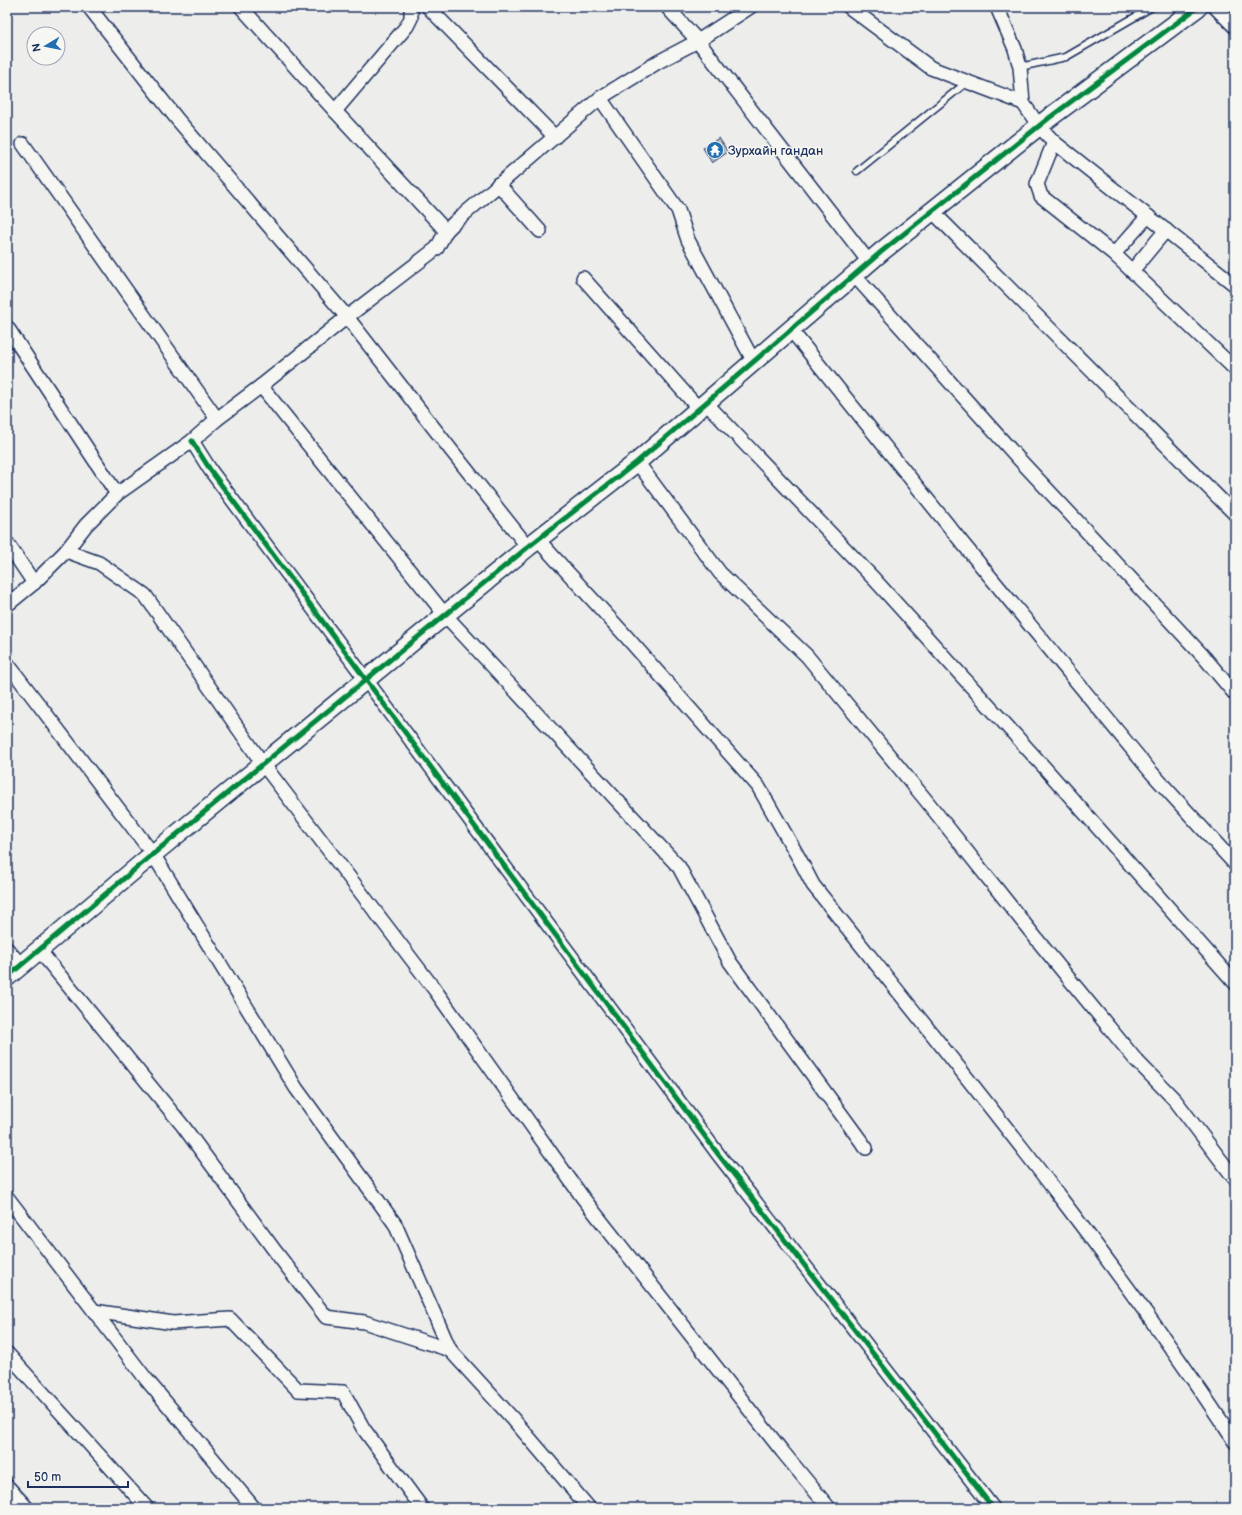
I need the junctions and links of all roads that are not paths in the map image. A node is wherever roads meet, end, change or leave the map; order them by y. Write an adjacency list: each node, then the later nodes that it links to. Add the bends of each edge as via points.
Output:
1 (89, 7): 36 (street, via 177,119)
2 (241, 7): 18 (street)
3 (411, 7): 18 (street, via 411,18 407,26)
4 (428, 7): 20 (street)
5 (667, 7): 13 (street)
6 (750, 7): 13 (street)
7 (849, 7): 15 (street, via 931,68)
8 (998, 7): 14 (street)
9 (1152, 7): 14 (lane, via 1066,57)
10 (1198, 7): 19 (street)
11 (1215, 7): 12 (street)
12 (1235, 27)
13 (698, 41): 16 (street); 31 (street)
14 (1020, 67): 17 (street)
15 (968, 81): 17 (street); 23 (lane)
16 (600, 98): 20 (street); 39 (street, via 678,210 688,240)
17 (1023, 103): 19 (street)
18 (335, 111): 28 (street)
19 (1039, 126): 21 (street); 25 (street)
20 (555, 137): 24 (street)
21 (1054, 142): 26 (street); 30 (street, via 1037,184 1041,196)
22 (23, 144): 43 (street)
23 (857, 171)
24 (498, 184): 28 (street); 29 (street)
25 (932, 212): 31 (street); 47 (street)
26 (1148, 216): 27 (street); 30 (street)
27 (1166, 230): 32 (street); 35 (street)
28 (446, 231): 36 (street, via 438,248)
29 (540, 231)
30 (1114, 254): 32 (street)
31 (869, 262): 33 (street)
32 (1132, 271): 40 (street)
33 (854, 275): 38 (street); 56 (street)
34 (583, 278): 42 (street)
35 (1235, 285)
36 (347, 317): 41 (street); 49 (street, via 446,444)
37 (7, 327): 46 (street)
38 (791, 330): 39 (street); 59 (street, via 1151,772)
39 (754, 362): 42 (street)
40 (1235, 369)
41 (261, 386): 43 (street); 53 (street)
42 (703, 406): 45 (street); 64 (street, via 881,586)
43 (217, 419): 44 (street)
44 (192, 441): 46 (street); 55 (street, via 211,471)
45 (637, 462): 49 (street); 66 (street, via 720,573 807,656 1043,947 1136,1059 1175,1100)
46 (117, 494): 50 (street, via 86,525)
47 (1235, 514)
48 (7, 543): 51 (street)
49 (533, 544): 53 (street); 71 (street, via 629,640 758,786 813,885 1026,1152 1191,1375)
50 (66, 551): 51 (street); 57 (street, via 99,563 145,595)
51 (34, 583): 52 (street)
52 (7, 605)
53 (446, 616): 55 (street); 65 (street, via 679,867 730,962)
54 (7, 663): 58 (street)
55 (366, 680): 57 (street); 79 (street, via 718,1154)
56 (1235, 694)
57 (263, 764): 58 (street); 78 (street, via 435,990 584,1198)
58 (153, 854): 61 (street); 69 (street, via 296,1088 395,1224)
59 (1235, 864)
60 (7, 949): 62 (street)
61 (39, 950): 62 (street); 69 (street, via 183,1126 326,1317 364,1322)
62 (21, 965): 63 (street)
63 (7, 977)
64 (1235, 984)
65 (866, 1148)
66 (1235, 1179)
67 (7, 1197): 68 (street)
68 (94, 1311): 75 (street, via 146,1379); 76 (street, via 173,1323 230,1319 298,1390 343,1392 363,1428)
69 (450, 1350): 77 (street)
70 (7, 1353): 74 (street)
71 (1235, 1442)
72 (7, 1486): 73 (street)
73 (27, 1508)
74 (147, 1508)
75 (254, 1508)
76 (422, 1508)
77 (589, 1508)
78 (829, 1508)
79 (993, 1508)

